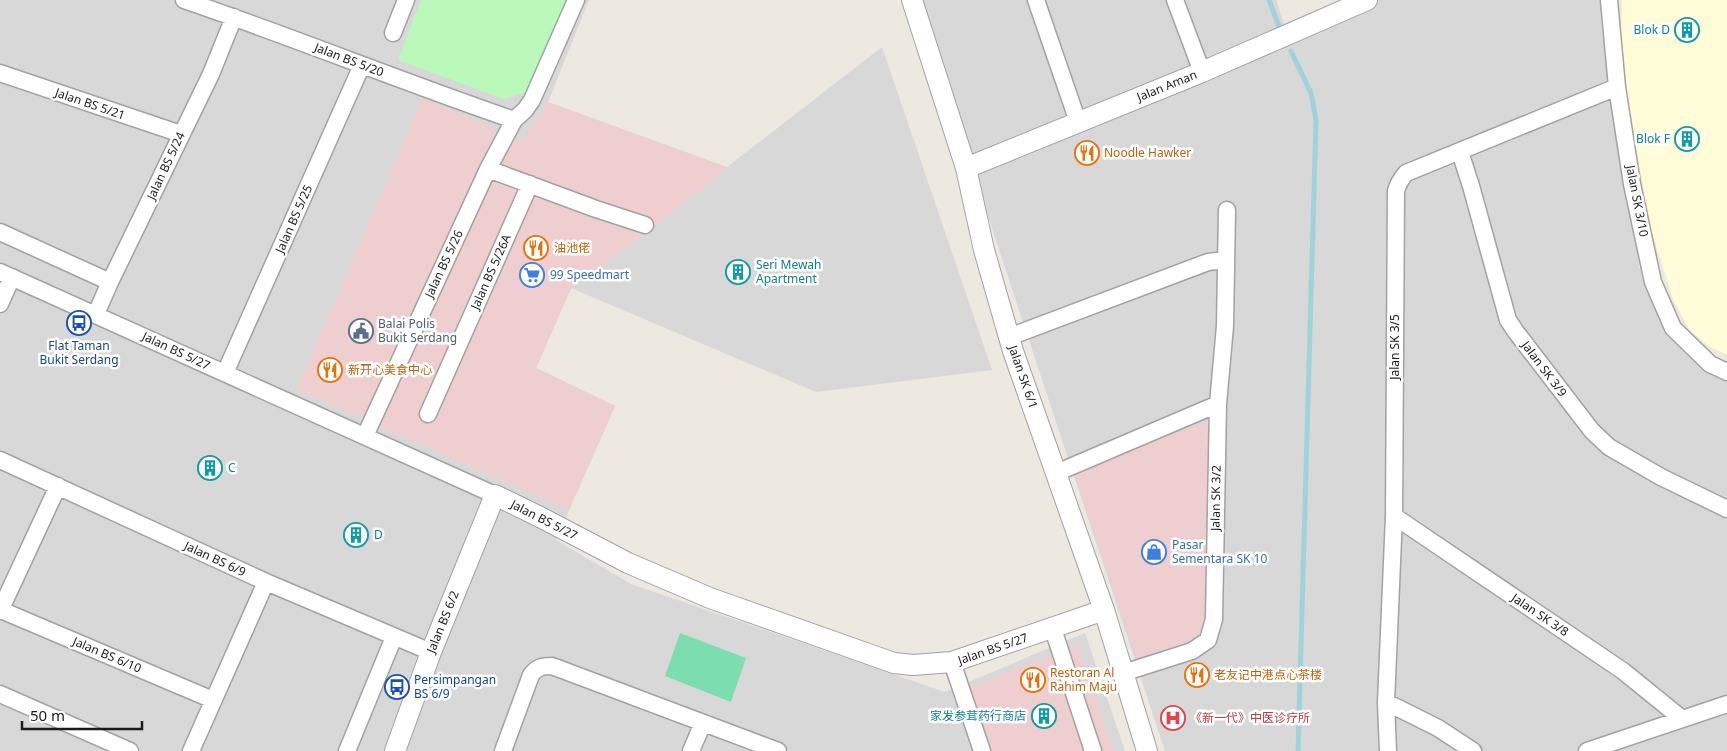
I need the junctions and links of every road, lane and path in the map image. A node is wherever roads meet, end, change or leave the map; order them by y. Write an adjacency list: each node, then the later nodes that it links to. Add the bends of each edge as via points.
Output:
1 (184, 0): 9 (street, Jalan BS 5/20)
2 (406, 0): 10 (street)
3 (576, 0): 15 (street, Jalan BS 5/26, via 532,100)
4 (912, 0): 19 (street, Jalan SK 6/1)
5 (1036, 0): 16 (street)
6 (1175, 0): 12 (street)
7 (1367, 0): 12 (street, Jalan Aman)
8 (1609, 0): 14 (street, Jalan SK 3/10)
9 (234, 17): 11 (street, Jalan BS 5/20); 17 (street, Jalan BS 5/24, via 211,74)
10 (393, 33)
11 (362, 64): 15 (street, Jalan BS 5/20); 32 (street, Jalan BS 5/25)
12 (1202, 72): 16 (street, Jalan Aman)
13 (0, 73): 17 (street, Jalan BS 5/21)
14 (1617, 87): 18 (street, Jalan SK 3/5); 31 (street, Jalan SK 3/10, via 1632,184 1653,282 1673,328 1710,364)
15 (514, 120): 20 (street, Jalan BS 5/26)
16 (1078, 122): 19 (street, Jalan Aman)
17 (181, 134): 27 (street, Jalan BS 5/24)
18 (1460, 152): 40 (street, Jalan SK 3/9, via 1508,320 1516,332 1592,431 1609,447 1660,477); 41 (street, Jalan SK 3/5, via 1406,173 1396,191)
19 (966, 168): 30 (street, Jalan SK 6/1, via 984,250)
20 (488, 169): 21 (street); 35 (street, Jalan BS 5/26)
21 (530, 184): 23 (street); 34 (street, Jalan BS 5/26A)
22 (1227, 210): 25 (street, Jalan SK 3/2)
23 (645, 225)
24 (0, 232): 27 (street)
25 (1226, 262): 30 (street, via 1208,262); 33 (street, Jalan SK 3/2, via 1225,326)
26 (6, 274): 28 (street); 29 (street, Jalan BS 5/27)
27 (110, 282): 29 (street, Jalan BS 5/24)
28 (0, 304)
29 (96, 314): 32 (street, Jalan BS 5/27)
30 (1009, 337): 37 (street, Jalan SK 6/1)
31 (1727, 372)
32 (225, 373): 35 (street, Jalan BS 5/27)
33 (1218, 404): 37 (street); 49 (street, Jalan SK 3/2, via 1214,619 1208,640 1192,652)
34 (428, 414)
35 (365, 436): 39 (street, Jalan BS 5/27)
36 (0, 460): 38 (street, Jalan BS 6/9)
37 (1056, 473): 43 (street, Jalan SK 6/1)
38 (58, 486): 42 (street, Jalan BS 6/9); 44 (street)
39 (494, 495): 47 (street, Jalan BS 6/2); 48 (street, Jalan BS 5/27, via 628,563 710,598 894,663)
40 (1727, 509)
41 (1394, 516): 52 (street, Jalan SK 3/5); 54 (street, Jalan SK 3/8, via 1623,671)
42 (266, 582): 46 (street, Jalan BS 6/9); 51 (street)
43 (1104, 610): 45 (street, Jalan BS 5/27); 49 (street, Jalan SK 6/1)
44 (0, 611): 51 (street, Jalan BS 6/10)
45 (1052, 629): 48 (street, Jalan BS 5/27); 64 (street)
46 (394, 637): 47 (street, Jalan BS 6/9); 58 (street)
47 (431, 652): 59 (street, Jalan BS 6/2)
48 (952, 662): 63 (street)
49 (1123, 673): 65 (street, Jalan SK 6/1)
50 (0, 694): 56 (street)
51 (213, 700): 57 (street)
52 (1386, 702): 66 (street, Jalan SK 3/5); 67 (street, via 1438,728)
53 (1727, 704): 54 (street)
54 (1681, 718): 68 (street)
55 (703, 723): 60 (street, via 552,666 543,666 531,675); 61 (street); 62 (street)
56 (130, 751)
57 (191, 751)
58 (347, 751)
59 (395, 751)
60 (502, 751)
61 (691, 751)
62 (778, 751)
63 (982, 751)
64 (1093, 751)
65 (1146, 751)
66 (1388, 751)
67 (1473, 751)
68 (1588, 751)

